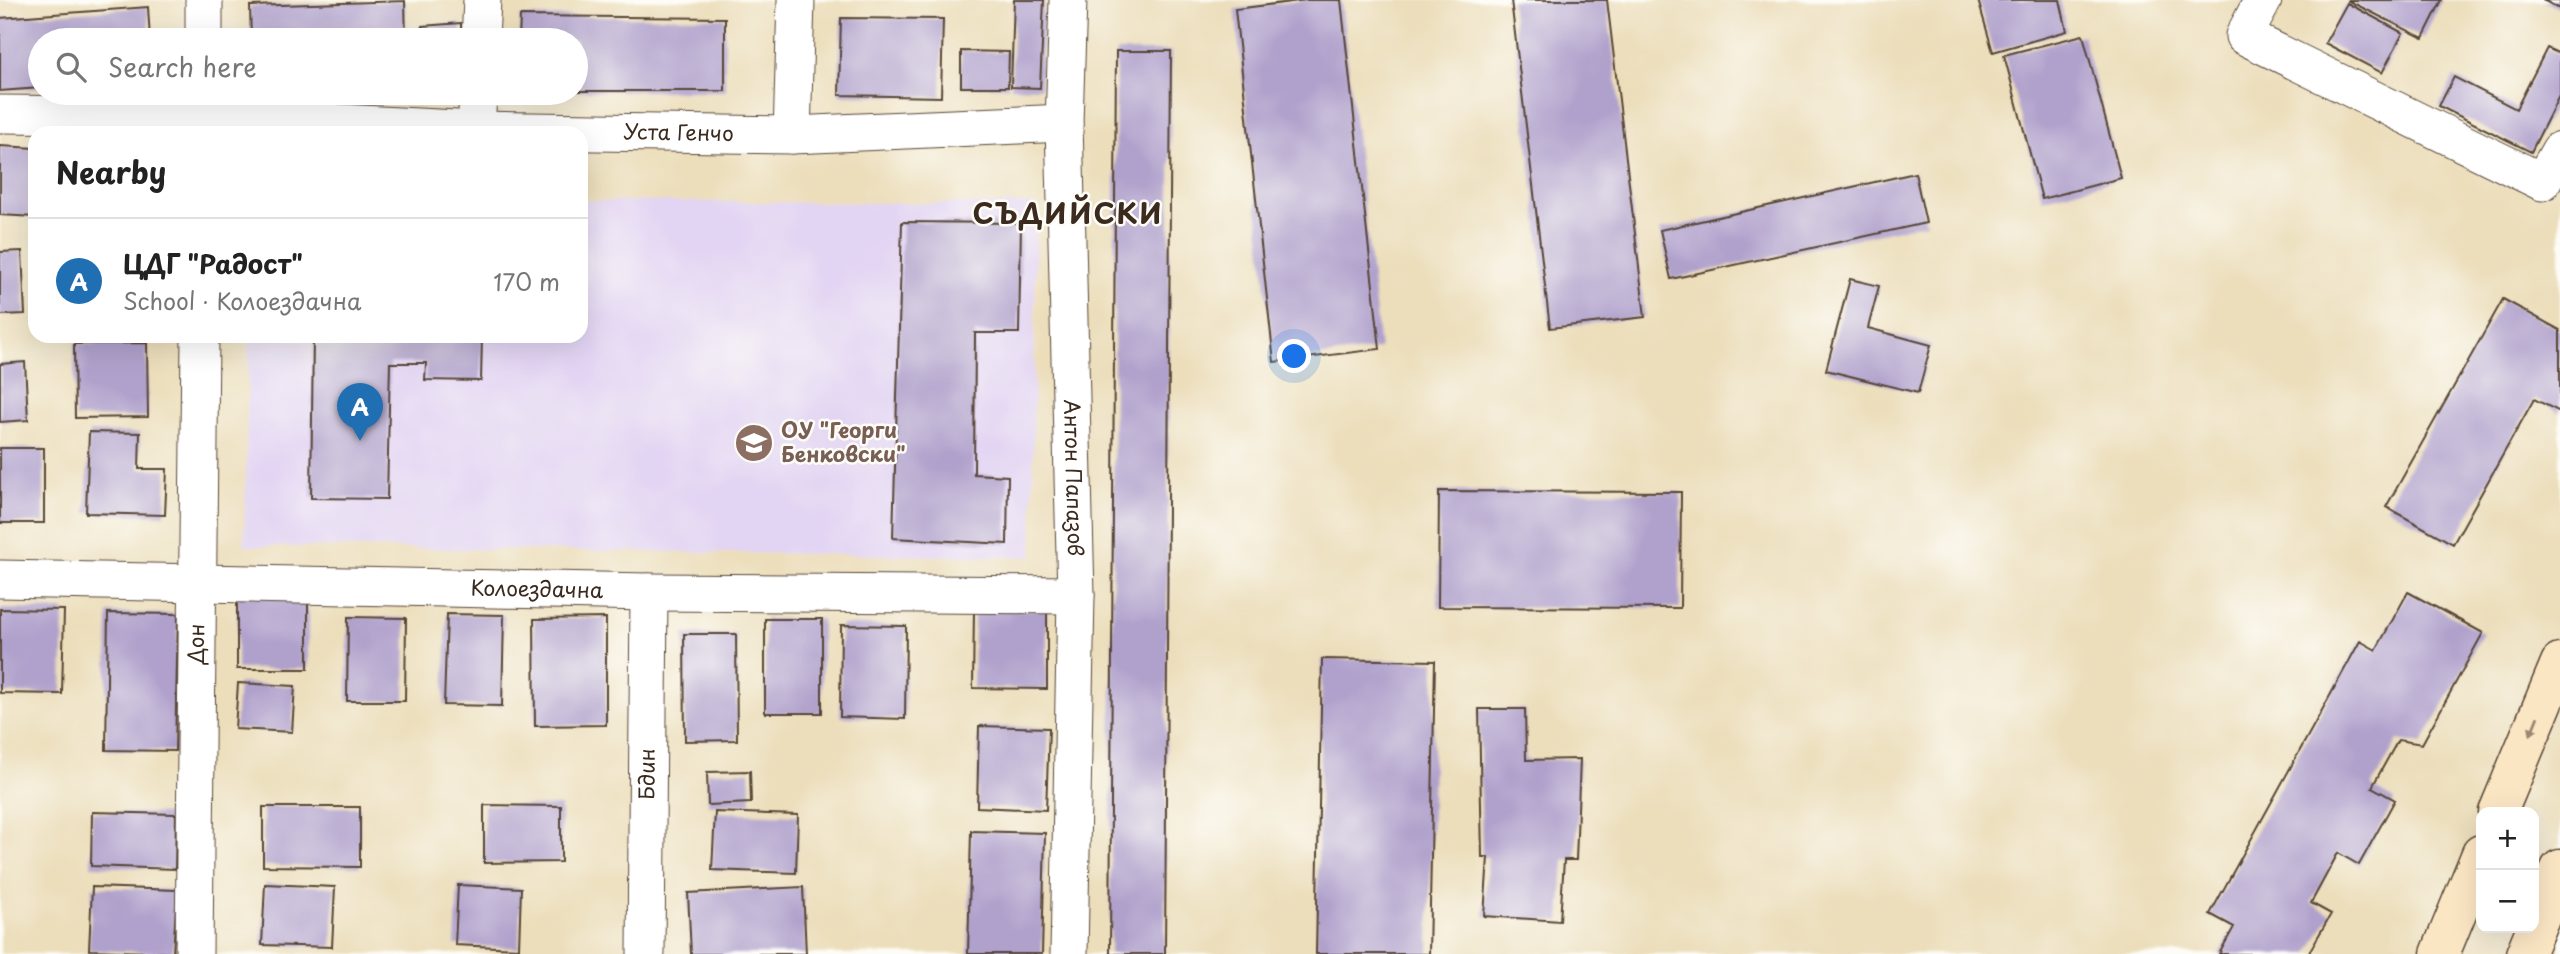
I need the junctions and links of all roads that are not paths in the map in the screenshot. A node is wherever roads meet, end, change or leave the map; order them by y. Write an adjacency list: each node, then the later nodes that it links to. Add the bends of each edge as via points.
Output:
1 (204, 0): 6 (street)
2 (482, 0): 7 (street)
3 (796, 0): 15 (street)
4 (1068, 0): 11 (street, Антон Папазов)
5 (2263, 0): 16 (street, via 2244,36 2542,182)
6 (204, 28)
7 (481, 28)
8 (477, 105): 13 (street)
9 (0, 114): 10 (street, Уста Генчо)
10 (205, 114): 12 (street, Уста Генчо)
11 (1064, 123): 15 (street, Уста Генчо); 21 (street, Антон Папазов)
12 (408, 126)
13 (476, 126)
14 (588, 132): 15 (street, Уста Генчо)
15 (793, 135)
16 (2560, 150)
17 (200, 343): 19 (street, Дон)
18 (0, 579): 19 (street, Колоездачна)
19 (195, 582): 20 (street, Колоездачна); 26 (street, Дон)
20 (649, 592): 21 (street, Колоездачна); 27 (street, Бдин)
21 (1076, 595): 28 (street, Антон Папазов)
22 (2560, 663): 23 (main road, one-way to 23)
23 (2500, 807)
24 (2476, 866): 29 (main road)
25 (2560, 869): 30 (main road)
26 (194, 954)
27 (646, 954)
28 (1069, 954)
29 (2440, 954)
30 (2525, 954)

